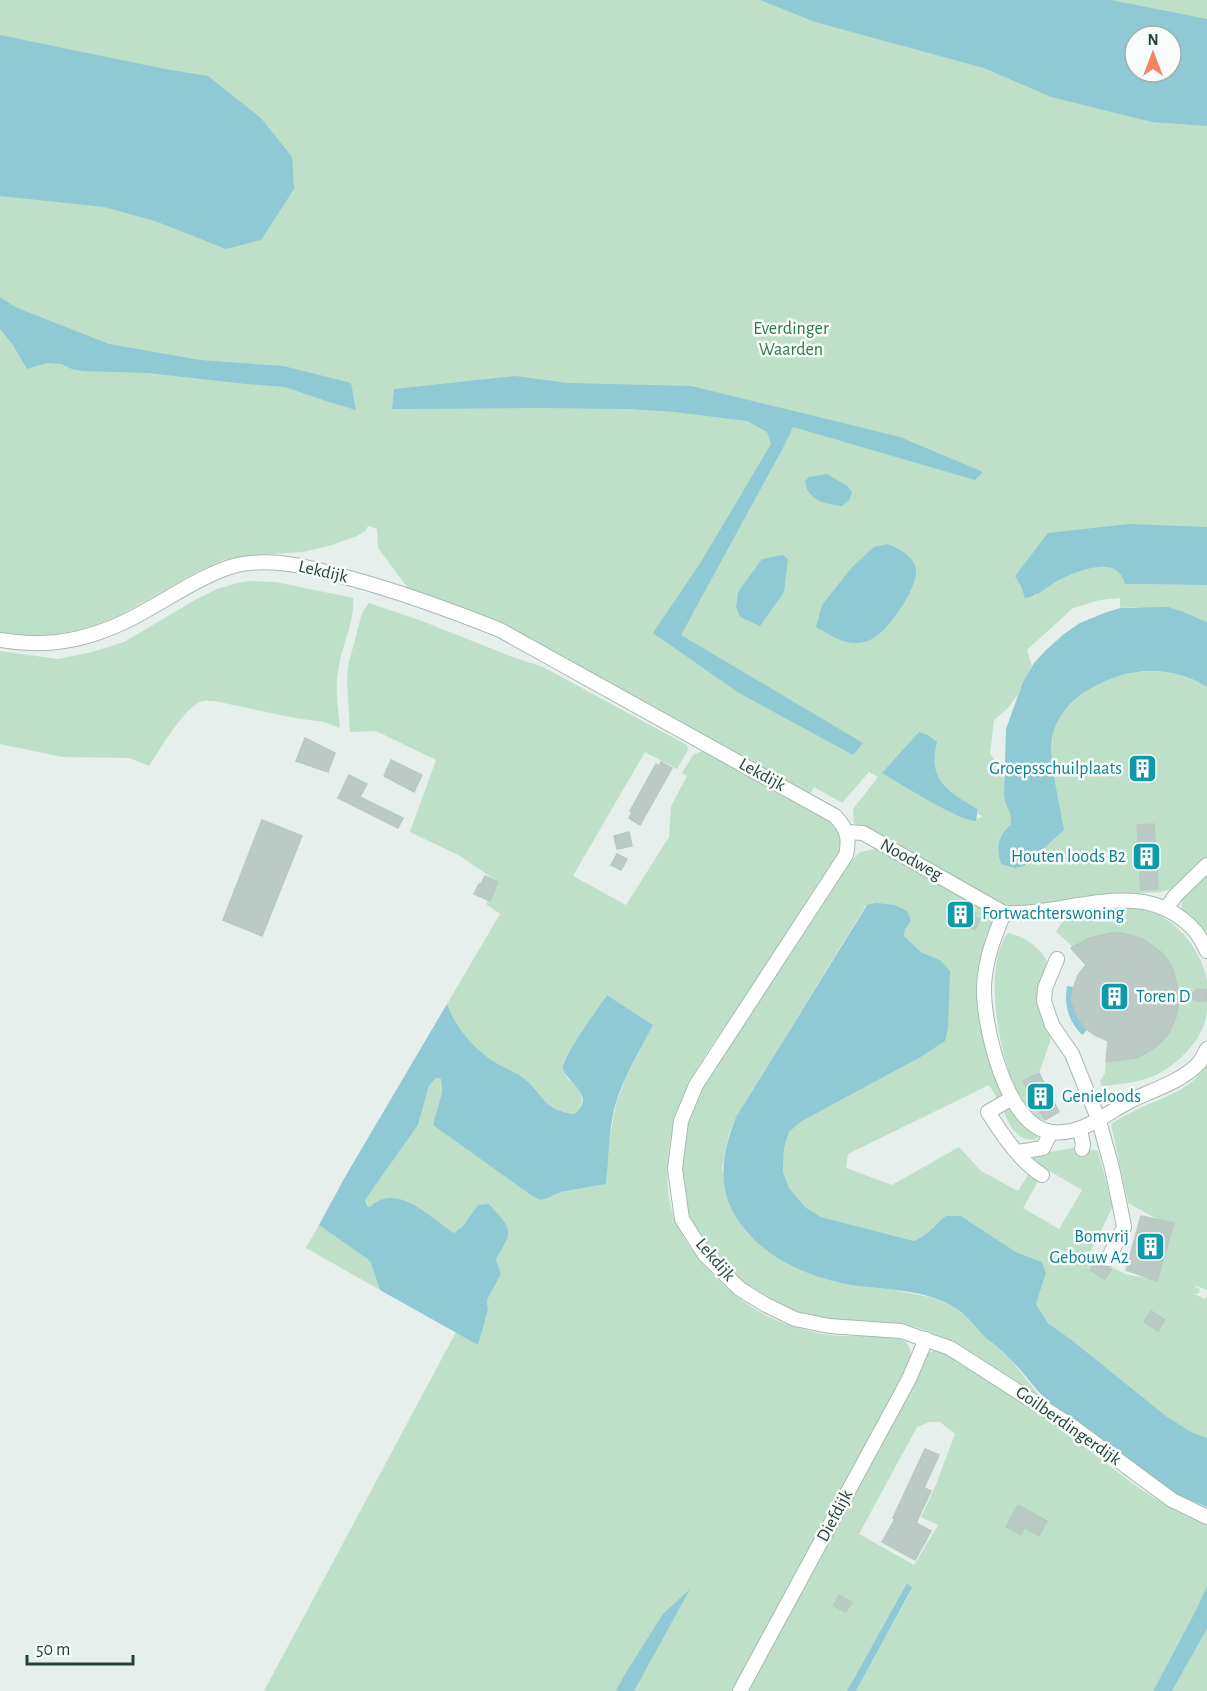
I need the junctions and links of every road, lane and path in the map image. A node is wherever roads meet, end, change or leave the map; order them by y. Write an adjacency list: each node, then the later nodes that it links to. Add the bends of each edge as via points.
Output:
1 (0, 640): 2 (street, Lekdijk, via 33,645 66,642 103,632 192,583 236,566 273,562 315,568 446,608 500,630 835,816)
2 (847, 832): 5 (street, Noodweg, via 863,833); 17 (street, Lekdijk, via 846,855 696,1085 681,1121 675,1169 682,1219 705,1255 740,1289 766,1305 795,1319 829,1326 901,1331)
3 (1207, 865): 4 (street)
4 (1167, 908): 5 (street, via 1127,900); 6 (street, via 1196,932)
5 (1004, 913): 9 (street, via 987,959 984,989 991,1044)
6 (1207, 951)
7 (1057, 959): 10 (street, via 1044,1001 1052,1025 1072,1054)
8 (1207, 1049): 10 (street, via 1185,1075 1122,1105)
9 (1012, 1098): 12 (street, via 1034,1126); 14 (street, via 988,1112)
10 (1099, 1121): 11 (street); 16 (street, via 1124,1227)
11 (1080, 1129): 12 (street); 13 (street)
12 (1051, 1132): 14 (street, via 1043,1148)
13 (1082, 1149)
14 (1018, 1152): 15 (street)
15 (1042, 1175)
16 (1108, 1259)
17 (926, 1338): 18 (street, Goilberdingerdijk, via 950,1348 1004,1382 1073,1426 1172,1500); 19 (street, Diefdijk, via 909,1379)
18 (1207, 1517)
19 (740, 1691)

